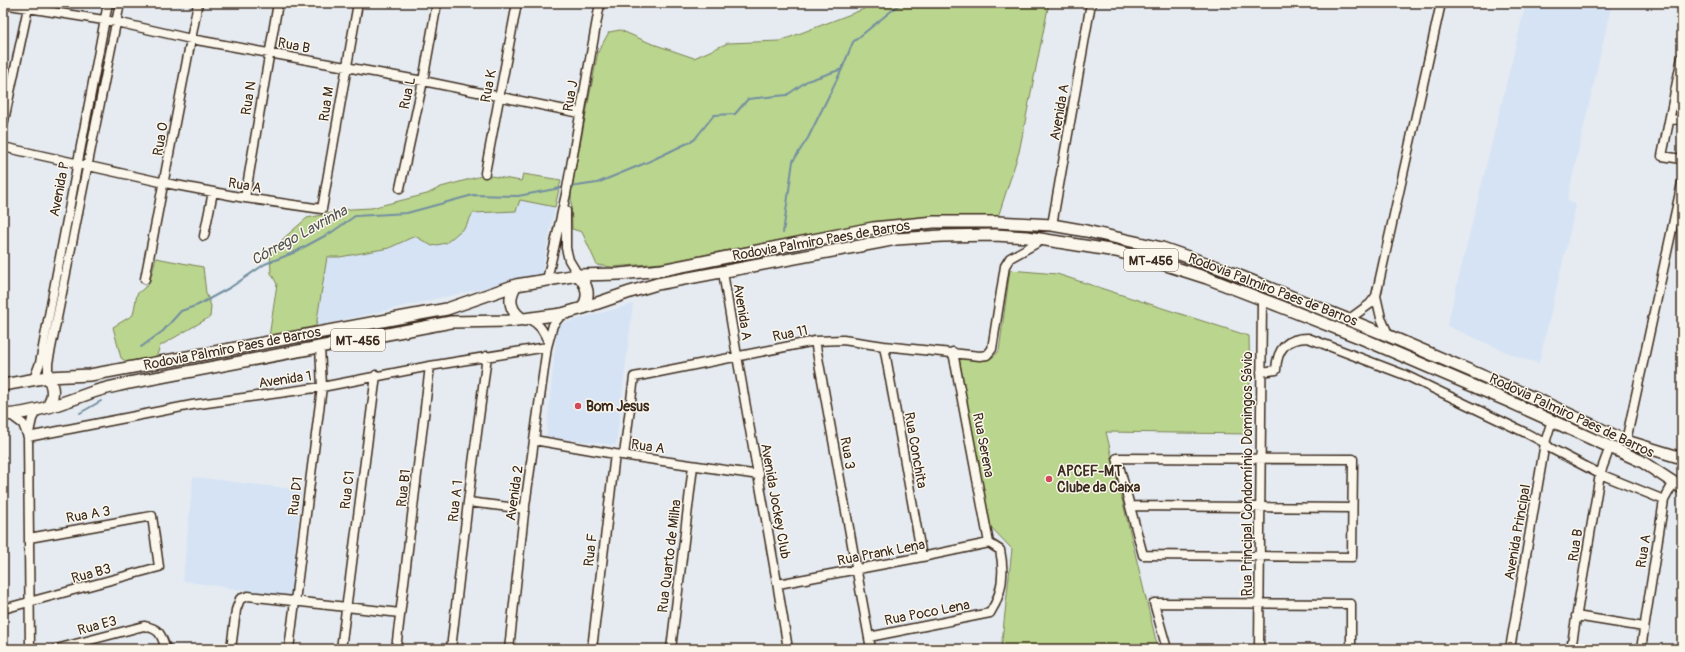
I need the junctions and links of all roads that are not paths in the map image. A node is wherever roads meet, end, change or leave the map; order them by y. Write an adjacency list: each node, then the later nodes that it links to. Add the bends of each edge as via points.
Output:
1 (108, 3): 13 (street, Avenida P)
2 (120, 3): 14 (street, Avenida P)
3 (198, 3): 15 (street, Rua O)
4 (278, 3): 16 (street, Rua N)
5 (358, 3): 18 (street, Rua M)
6 (437, 3): 19 (street, Rua L)
7 (517, 3): 20 (street, Rua K)
8 (600, 3): 21 (street, Rua J)
9 (1091, 3): 37 (street, Avenida A)
10 (1441, 3): 45 (street)
11 (3, 4): 12 (street, Rua B)
12 (29, 5): 13 (street, Rua B); 24 (street)
13 (105, 21): 14 (street, Rua B); 27 (street, Avenida P)
14 (116, 22): 15 (street, Rua B); 28 (street, Avenida P)
15 (191, 39): 16 (street, Rua B); 30 (street, Rua O)
16 (268, 54): 18 (street, Rua B); 35 (street, Rua N)
17 (1682, 58): 22 (street)
18 (345, 68): 19 (street, Rua B); 36 (street, Rua M)
19 (422, 82): 20 (street, Rua B); 32 (street, Rua L)
20 (499, 96): 21 (street, Rua B); 29 (street, Rua K)
21 (580, 113): 34 (street, Rua J)
22 (1670, 119): 23 (street); 26 (street, via 1662,156)
23 (1682, 120)
24 (3, 125)
25 (3, 147): 27 (street, Rua A)
26 (1682, 159)
27 (77, 164): 28 (street, Rua A); 63 (street, Avenida P, via 40,363)
28 (88, 166): 30 (street, Rua A); 62 (street, Avenida P, via 48,363)
29 (485, 173)
30 (165, 183): 33 (street, Rua A); 42 (street, Rua O)
31 (1682, 183): 72 (street)
32 (400, 188)
33 (213, 192): 35 (street, Rua A); 38 (street)
34 (566, 194): 41 (street, Rua J, via 566,248 569,260); 43 (street, Rua J)
35 (245, 198): 36 (street, Rua A)
36 (322, 209)
37 (1052, 225): 41 (main road, Rodovia Palmiro Paes de Barros / MT-456, via 934,222 873,228 662,270); 50 (main road, Rodovia Palmiro Paes de Barros / MT-456, via 1162,248 1217,267)
38 (204, 236)
39 (1044, 239): 40 (main road, Rodovia Palmiro Paes de Barros / MT-456, via 995,235 896,239); 46 (main road, Rodovia Palmiro Paes de Barros / MT-456, via 1116,251 1157,262); 56 (street, Rua 11, via 1010,258 1005,266 992,349 987,355 980,356)
40 (723, 272): 47 (main road, Rodovia Palmiro Paes de Barros / MT-456, via 657,284); 58 (street, Avenida A)
41 (578, 275): 43 (main road, Rodovia Palmiro Paes de Barros / MT-456); 47 (main road, via 588,290)
42 (145, 279)
43 (547, 280): 44 (main road, Rodovia Palmiro Paes de Barros / MT-456)
44 (516, 286): 49 (main road, via 512,291 510,305 513,311); 62 (main road, Rodovia Palmiro Paes de Barros / MT-456, via 447,309 90,376)
45 (1376, 296): 50 (street, via 1370,304); 51 (street, via 1381,318)
46 (1262, 299): 60 (street, Rua Principal Condomínio Domingos Sávio); 69 (main road, Rodovia Palmiro Paes de Barros / MT-456, via 1361,338)
47 (583, 308): 48 (main road, Rodovia Palmiro Paes de Barros / MT-456)
48 (562, 314): 49 (main road, Rodovia Palmiro Paes de Barros / MT-456); 53 (street, Avenida 2, via 553,325)
49 (526, 320): 53 (street, via 536,322); 55 (main road, Rodovia Palmiro Paes de Barros / MT-456, via 451,322)
50 (1348, 320): 51 (main road, Rodovia Palmiro Paes de Barros / MT-456)
51 (1389, 336): 72 (main road, Rodovia Palmiro Paes de Barros / MT-456)
52 (815, 340): 54 (street, Rua 11, via 842,340); 58 (street, Rua 11); 94 (street, Rua 3)
53 (547, 344): 57 (street, Avenida 1); 71 (street, Avenida 2)
54 (884, 346): 56 (street, Rua 11); 92 (street, Rua Conchita)
55 (320, 347): 65 (street, Rua D1); 66 (main road, Rodovia Palmiro Paes de Barros / MT-456, via 128,383)
56 (953, 352): 90 (street, Rua Serena)
57 (487, 356): 59 (street, Avenida 1); 84 (street, Rua A 1)
58 (736, 357): 76 (street, Rua 11, via 634,377); 81 (street, Avenida Jockey Club)
59 (430, 366): 61 (street, Avenida 1); 101 (street, Rua B1)
60 (1261, 372): 73 (street, via 1276,370 1277,359 1284,346 1296,338 1308,338 1405,375); 77 (street, Rua Principal Condomínio Domingos Sávio)
61 (376, 375): 65 (street, Avenida 1); 99 (street, Rua C1)
62 (48, 377): 63 (main road, Rodovia Palmiro Paes de Barros / MT-456); 66 (main road, via 53,392)
63 (34, 379): 64 (main road, Rodovia Palmiro Paes de Barros / MT-456)
64 (5, 386)
65 (322, 387): 70 (street, Avenida 1, via 192,405); 96 (street, Rua D1)
66 (48, 407): 67 (main road, Rodovia Palmiro Paes de Barros / MT-456)
67 (36, 411): 68 (main road, Rodovia Palmiro Paes de Barros / MT-456); 70 (street)
68 (6, 412): 70 (street, via 23,424)
69 (1552, 420): 73 (street, Avenida Principal); 74 (main road, Rodovia Palmiro Paes de Barros / MT-456)
70 (28, 437): 89 (street)
71 (534, 440): 75 (street, Rua A); 88 (street, Avenida 2)
72 (1626, 441): 78 (main road, Rodovia Palmiro Paes de Barros / MT-456)
73 (1545, 443): 80 (street); 121 (street, Avenida Principal)
74 (1610, 447): 80 (street, Rua B); 82 (main road, Rodovia Palmiro Paes de Barros / MT-456, via 1641,461)
75 (615, 454): 76 (street, Rua A); 114 (street, Rua F)
76 (624, 455): 79 (street, Rua A)
77 (1260, 458): 85 (street, via 1117,458); 86 (street, Rua Principal Condomínio Domingos Sávio); 87 (street, via 1353,459)
78 (1682, 458)
79 (693, 466): 81 (street, Rua A); 115 (street, Rua Quarto de Milha)
80 (1600, 474): 83 (street); 102 (street, Rua B)
81 (759, 475): 95 (street, Avenida Jockey Club)
82 (1678, 485): 83 (street, Rua A)
83 (1664, 500): 103 (street, Rua A)
84 (468, 502): 88 (street); 112 (street, Rua A 1)
85 (1131, 506): 86 (street); 91 (street, via 1142,555)
86 (1260, 507): 87 (street); 91 (street, Rua Principal Condomínio Domingos Sávio)
87 (1352, 508): 91 (street, via 1352,557)
88 (524, 509): 113 (street, Avenida 2)
89 (29, 538): 93 (street, Rua A 3, via 152,516); 97 (street)
90 (989, 543): 92 (street, Rua Prank Lena); 104 (street, Rua Poco Lena, via 1000,550 1004,568 998,602 990,613)
91 (1260, 556): 98 (street, Rua Principal Condomínio Domingos Sávio)
92 (922, 558): 94 (street, Rua Prank Lena)
93 (159, 567): 97 (street, Rua B3)
94 (856, 570): 95 (street, Rua Prank Lena); 104 (street, Rua 3)
95 (778, 584): 116 (street, Avenida Jockey Club)
96 (295, 602): 99 (street); 108 (street, via 248,596 240,599); 109 (street, Rua D1)
97 (30, 603): 100 (street, Rua B3); 105 (street)
98 (1259, 604): 118 (street, via 1154,603); 119 (street, Rua Principal Condomínio Domingos Sávio); 120 (street, via 1351,604)
99 (346, 608): 101 (street); 110 (street, Rua C1)
100 (3, 609)
101 (400, 613): 111 (street, Rua B1)
102 (1576, 616): 103 (street); 122 (street, Rua B)
103 (1644, 626): 123 (street, Rua A)
104 (869, 637): 117 (street, Rua 3)
105 (30, 649)
106 (56, 649): 107 (street, Rua E3, via 144,626 155,628 162,635)
107 (166, 649)
108 (231, 649)
109 (289, 649)
110 (341, 649)
111 (396, 649)
112 (451, 649)
113 (509, 649)
114 (592, 649)
115 (671, 649)
116 (788, 649)
117 (871, 649)
118 (1167, 649)
119 (1259, 649)
120 (1351, 649)
121 (1510, 649)
122 (1571, 649)
123 (1641, 649)

